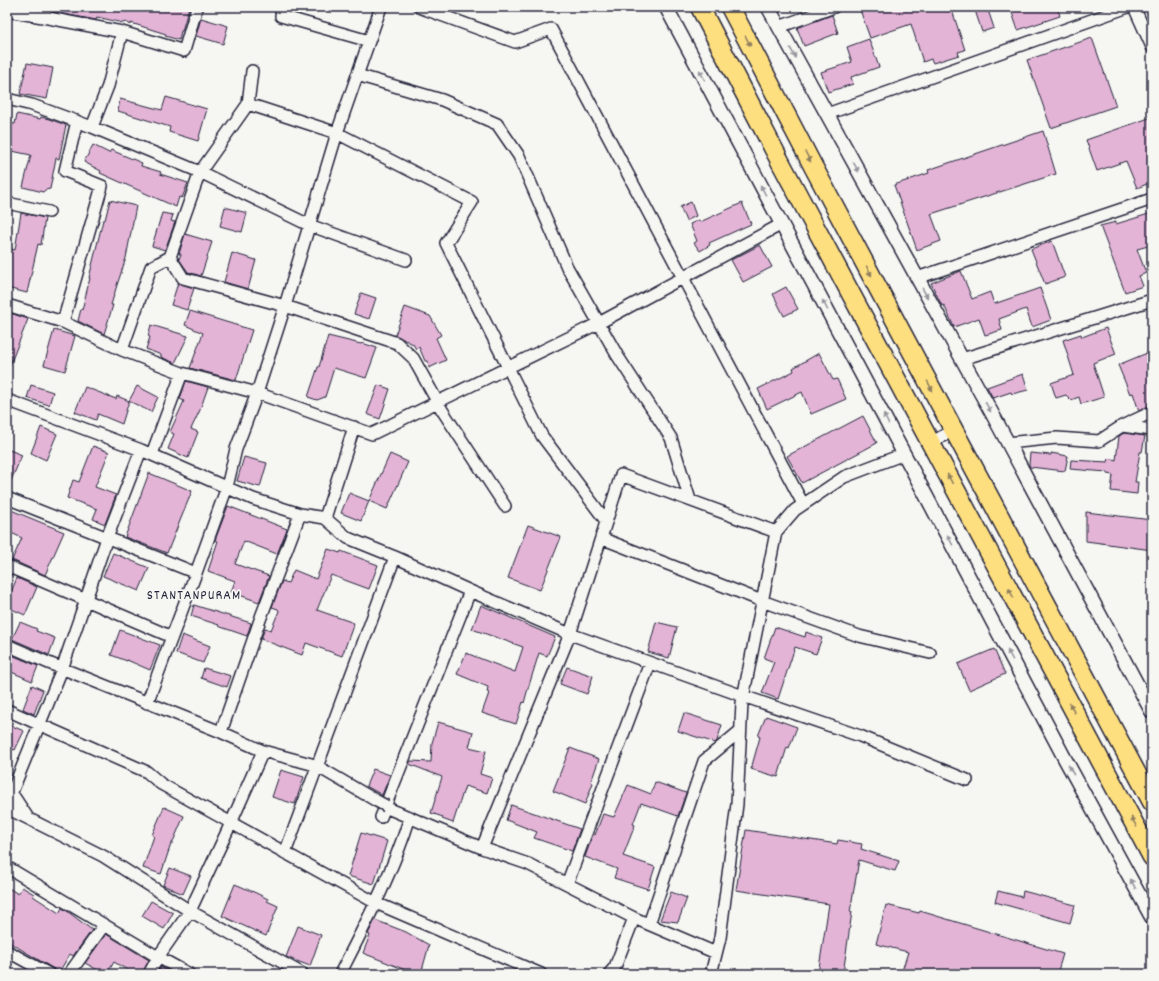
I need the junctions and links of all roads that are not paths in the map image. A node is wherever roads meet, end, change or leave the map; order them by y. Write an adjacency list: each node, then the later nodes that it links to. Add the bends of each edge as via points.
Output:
1 (197, 7): 15 (street, via 184,51)
2 (282, 7): 16 (street, via 281,16)
3 (381, 7): 16 (street)
4 (418, 7): 34 (street, via 515,42 551,29)
5 (666, 7): 30 (street, one-way to 5)
6 (700, 7): 53 (highway)
7 (730, 7): 51 (highway, one-way to 51)
8 (768, 7): 14 (street)
9 (834, 7): 14 (street)
10 (1128, 7): 22 (street)
11 (1134, 7): 17 (street)
12 (7, 11): 13 (street)
13 (45, 12): 15 (street)
14 (778, 27): 22 (street, one-way to 22)
15 (122, 32): 24 (street, via 108,86)
16 (369, 41): 19 (street)
17 (1152, 47)
18 (252, 71): 21 (street)
19 (357, 75): 25 (street); 40 (street, via 442,100 497,124 519,156 567,267)
20 (7, 100): 23 (street, via 32,104)
21 (248, 104): 25 (street); 26 (street)
22 (827, 114): 35 (street, one-way to 35)
23 (77, 122): 24 (street); 39 (street, via 65,171 102,186)
24 (92, 127): 26 (street)
25 (337, 133): 31 (street); 43 (street, via 472,202 446,243)
26 (200, 172): 31 (street); 32 (street)
27 (1152, 199): 35 (street)
28 (7, 203): 29 (street)
29 (49, 212)
30 (782, 224): 34 (street); 57 (street, one-way to 30)
31 (308, 225): 33 (street); 38 (street)
32 (170, 258): 38 (street, via 183,278); 41 (street, via 151,267)
33 (406, 260)
34 (683, 278): 40 (street); 61 (street)
35 (917, 278): 42 (street, one-way to 42)
36 (1152, 300): 42 (street)
37 (7, 305): 39 (street)
38 (285, 306): 45 (street); 47 (street, via 397,343 413,358)
39 (63, 322): 41 (street)
40 (599, 323): 43 (street); 60 (street, via 671,438)
41 (122, 350): 44 (street)
42 (962, 359): 54 (street, one-way to 54)
43 (508, 366): 47 (street); 65 (street, via 542,436)
44 (182, 373): 45 (street); 56 (street)
45 (256, 393): 50 (street); 58 (street, via 236,449)
46 (7, 400): 55 (street)
47 (438, 401): 50 (street, via 372,434); 62 (street)
48 (1152, 412): 49 (street)
49 (1122, 426): 52 (street); 54 (street, via 1099,441 1057,438)
50 (354, 427): 64 (street)
51 (953, 430): 53 (street); 92 (highway)
52 (1152, 430)
53 (931, 443): 100 (highway, one-way to 53)
54 (1007, 443): 84 (street)
55 (141, 450): 56 (street); 67 (street)
56 (152, 454): 58 (street)
57 (904, 454): 61 (street, via 844,477); 106 (street, one-way to 57)
58 (227, 487): 63 (street, via 253,499); 71 (street)
59 (7, 498): 67 (street)
60 (690, 500): 65 (street, via 621,475); 66 (street)
61 (804, 504): 66 (street, via 795,510)
62 (505, 506)
63 (300, 514): 64 (street); 86 (street)
64 (325, 518): 69 (street, via 348,538)
65 (606, 521): 68 (street)
66 (776, 532): 74 (street)
67 (107, 538): 71 (street); 73 (street)
68 (601, 538): 74 (street); 75 (street)
69 (395, 557): 72 (street); 89 (street)
70 (7, 566): 73 (street)
71 (196, 572): 76 (street)
72 (470, 591): 75 (street); 94 (street)
73 (85, 600): 76 (street); 80 (street)
74 (762, 601): 78 (street, via 859,636); 81 (street)
75 (570, 634): 79 (street); 98 (street)
76 (172, 637): 82 (street)
77 (7, 645): 80 (street)
78 (930, 653)
79 (650, 663): 81 (street); 102 (street)
80 (62, 669): 82 (street); 85 (street)
81 (743, 696): 87 (street); 90 (street, via 860,736)
82 (147, 702): 86 (street)
83 (7, 710): 85 (street)
84 (1152, 712)
85 (40, 724): 91 (street); 97 (street, via 147,772 161,784)
86 (221, 732): 88 (street)
87 (740, 732): 107 (street, via 704,761); 110 (street, via 737,804)
88 (263, 751): 89 (street); 97 (street)
89 (317, 766): 94 (street, bridge, via 375,800); 99 (street)
90 (967, 780)
91 (8, 795): 96 (street)
92 (1152, 802)
93 (7, 808): 96 (street)
94 (384, 810): 95 (street)
95 (410, 817): 98 (street); 103 (street)
96 (28, 819): 104 (street, via 104,856)
97 (231, 824): 99 (street); 104 (street)
98 (482, 848): 102 (street, via 528,864)
99 (285, 852): 103 (street)
100 (1152, 857)
101 (7, 867): 108 (street)
102 (567, 884): 105 (street)
103 (376, 903): 117 (street); 118 (street)
104 (190, 910): 111 (street); 116 (street)
105 (634, 918): 107 (street); 119 (street, via 615,967)
106 (1152, 918)
107 (649, 924): 110 (street)
108 (104, 925): 111 (street); 113 (street)
109 (7, 950): 112 (street)
110 (716, 953): 120 (street)
111 (158, 957): 114 (street); 115 (street)
112 (49, 974)
113 (69, 974)
114 (149, 974)
115 (189, 974)
116 (303, 974)
117 (340, 974)
118 (541, 974)
119 (609, 974)
120 (711, 974)

